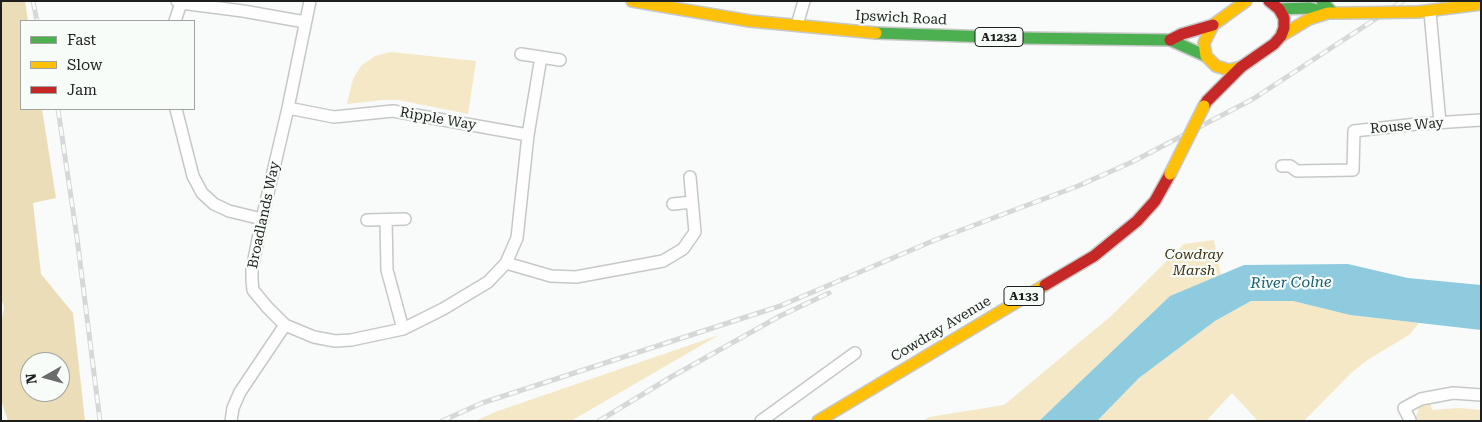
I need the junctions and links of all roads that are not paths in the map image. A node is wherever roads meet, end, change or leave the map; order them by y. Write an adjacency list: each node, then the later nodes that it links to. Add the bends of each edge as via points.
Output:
1 (310, 1): 14 (street, Broadlands Way)
2 (632, 1): 10 (main road, Ipswich Road / A1232)
3 (804, 1): 15 (street)
4 (1269, 1): 9 (main road)
5 (1322, 1): 12 (main road)
6 (179, 2): 13 (street); 14 (street)
7 (1246, 2): 16 (main road)
8 (1481, 4): 11 (main road)
9 (1280, 5): 12 (main road); 17 (main road, via 1284,23)
10 (687, 6): 15 (main road, Ipswich Road / A1232, via 750,21)
11 (1430, 12): 12 (main road, bridge); 28 (street)
12 (1335, 13): 17 (main road, via 1303,22)
13 (175, 20)
14 (305, 22): 25 (street, Broadlands Way)
15 (797, 25): 18 (main road, Ipswich Road / A1232, via 891,34)
16 (1213, 26): 18 (main road, Ipswich Road / A1232); 21 (main road, A133, via 1204,40)
17 (1281, 36): 23 (main road, A133)
18 (1170, 40): 21 (main road, Ipswich Road / A1232)
19 (522, 54): 20 (street)
20 (541, 57): 22 (street); 29 (street, Broadlands Way)
21 (1208, 58): 23 (main road, Ipswich Road, via 1225,69); 24 (main road, Cowdray Avenue / A133, via 1210,78)
22 (560, 60)
23 (1241, 67): 24 (main road, Cowdray Avenue / A133)
24 (1206, 104): 46 (main road, Cowdray Avenue / A133, bridge, via 1155,201 1137,221 1094,256)
25 (288, 108): 29 (street, Ripple Way, via 334,117 393,110); 34 (street, Broadlands Way)
26 (176, 110): 34 (street, via 193,176 202,193 229,211)
27 (1481, 120): 28 (street, Rouse Way)
28 (1440, 123): 30 (street, Rouse Way, via 1354,131 1353,170 1297,171 1290,166)
29 (528, 135): 38 (street, Broadlands Way, via 517,238)
30 (1282, 166)
31 (690, 177): 32 (street)
32 (692, 202): 33 (street); 38 (street, via 695,232 683,250 663,261 576,277 551,276)
33 (673, 204)
34 (262, 218): 39 (street, Broadlands Way, via 252,269 253,290)
35 (405, 219): 37 (street)
36 (367, 220): 37 (street)
37 (386, 220): 40 (street, via 387,270)
38 (506, 263): 40 (street, Broadlands Way, via 488,282)
39 (285, 325): 40 (street, Broadlands Way, via 314,337 335,341); 44 (street, via 240,392)
40 (403, 329)
41 (855, 353): 45 (street)
42 (1481, 395): 43 (street, via 1453,393 1421,398 1404,408)
43 (1410, 420)
44 (231, 421)
45 (761, 421)
46 (818, 421)

